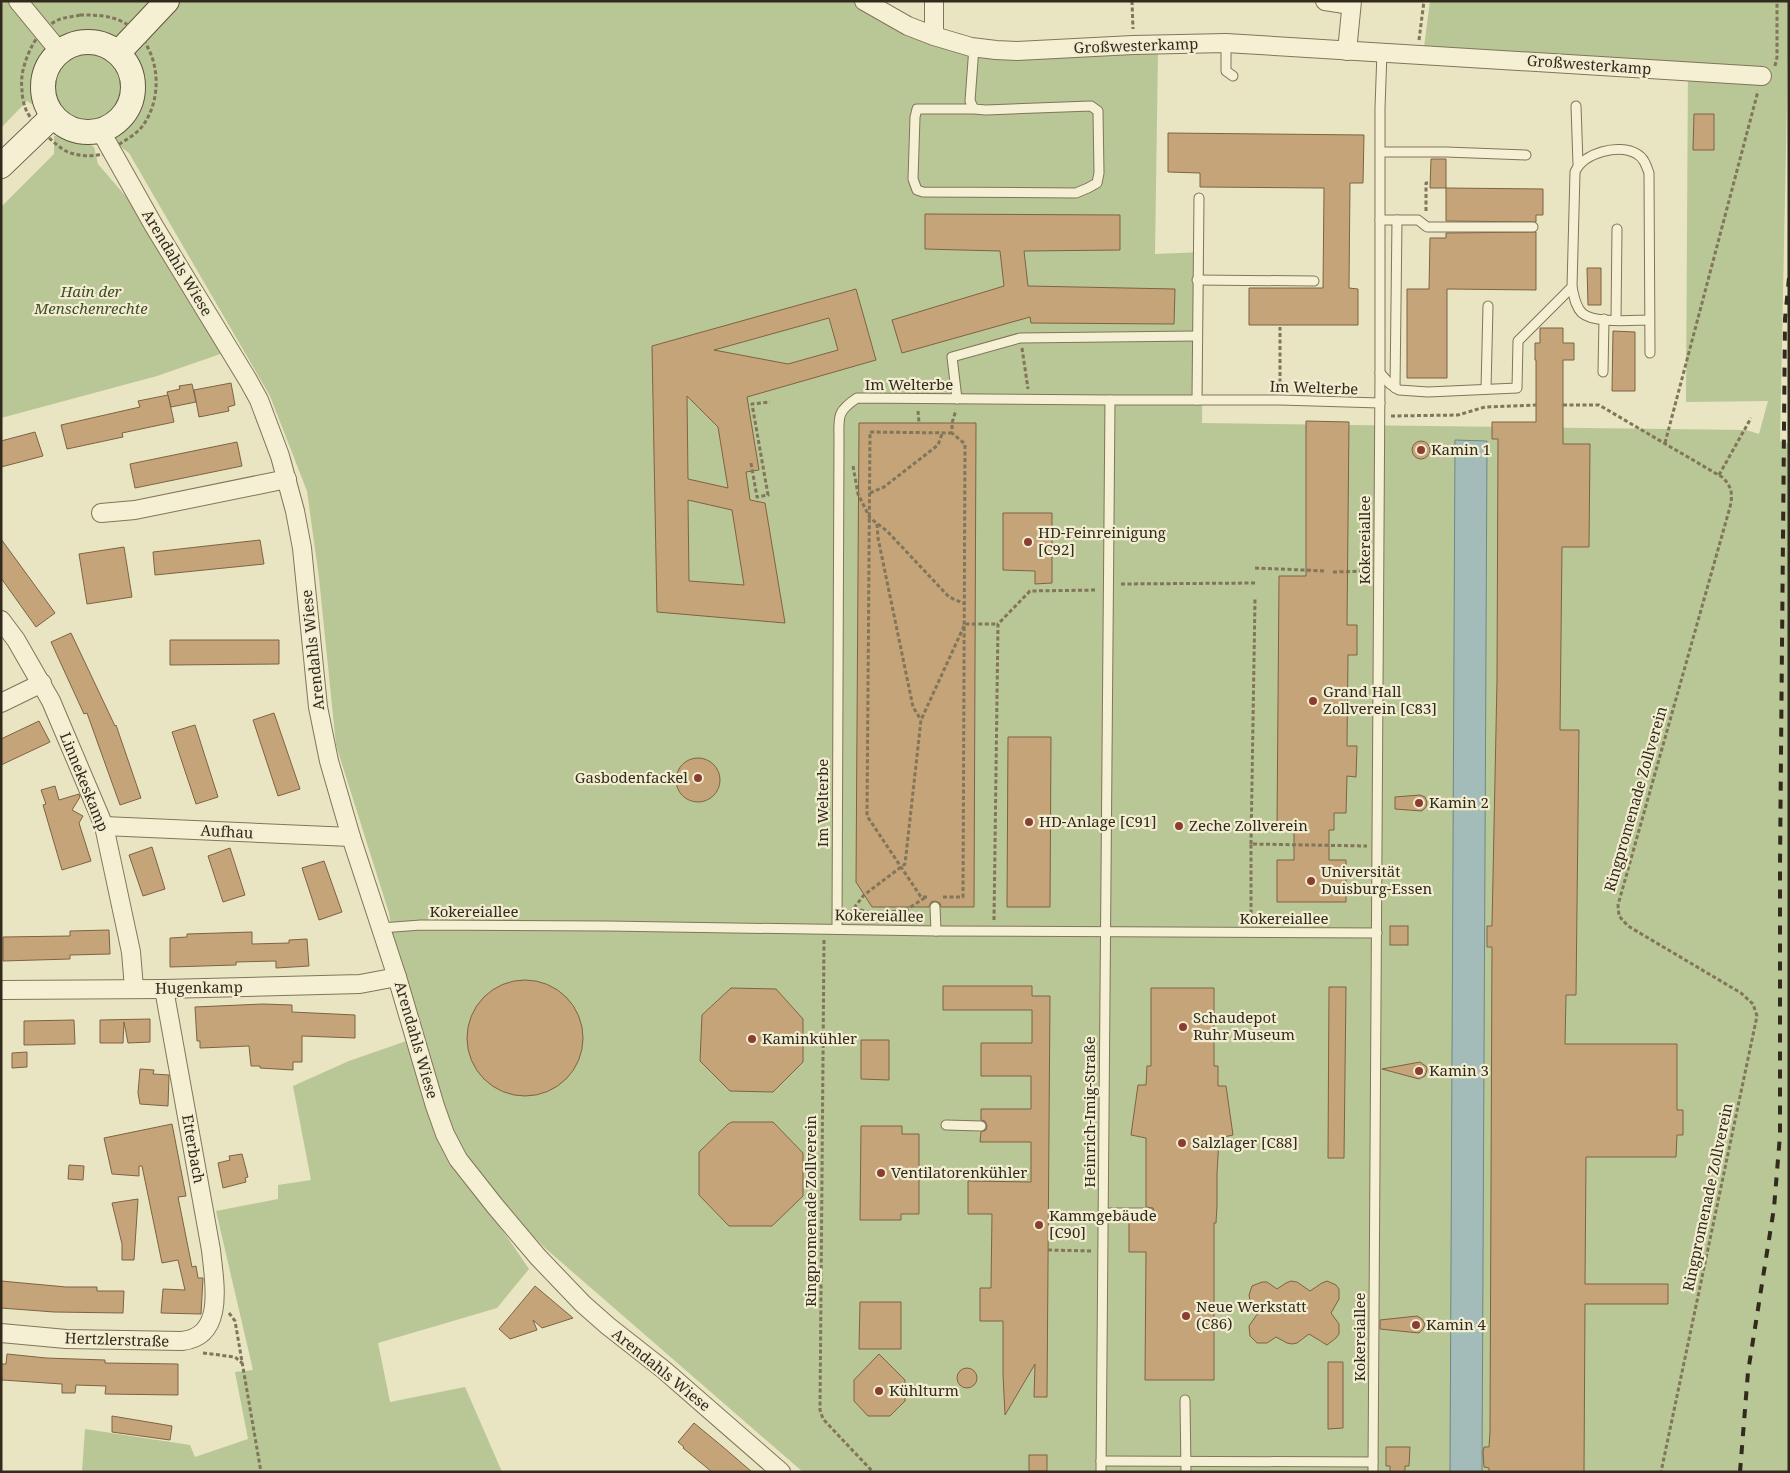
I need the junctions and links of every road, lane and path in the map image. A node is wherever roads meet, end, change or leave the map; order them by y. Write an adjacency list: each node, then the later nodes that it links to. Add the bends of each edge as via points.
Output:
1 (18, 1): 10 (street)
2 (167, 1): 11 (main road)
3 (864, 1): 12 (street, Großwesterkamp, via 908,26)
4 (934, 1): 12 (street)
5 (1132, 1): 14 (path)
6 (1325, 1): 9 (street)
7 (1424, 1): 20 (path)
8 (1777, 1): 22 (path, via 1777,58 1773,73)
9 (1352, 3): 16 (street)
10 (43, 30): 11 (path, via 58,20 80,15 103,16 122,22); 17 (street); 25 (path, via 27,55 22,91 27,112)
11 (136, 32): 19 (main road); 26 (path, via 146,43 154,62 157,83 153,104 144,124 132,136)
12 (934, 36): 15 (street, Großwesterkamp)
13 (1226, 43): 14 (street, Großwesterkamp); 16 (street, Großwesterkamp); 21 (lane, via 1226,71)
14 (1133, 45): 15 (street, Großwesterkamp, via 1017,51)
15 (974, 47): 24 (lane, via 970,101)
16 (1347, 51): 18 (street, Großwesterkamp)
17 (60, 52): 19 (main road, via 74,45 89,43); 25 (main road, via 47,68 43,87)
18 (1382, 52): 20 (street, Großwesterkamp); 27 (lane, Im Welterbe)
19 (118, 53): 26 (main road, via 130,73 132,91 126,110)
20 (1417, 55): 22 (street, Großwesterkamp)
21 (1233, 76)
22 (1762, 76): 69 (path)
23 (1576, 106): 29 (lane)
24 (974, 109): 24 (lane, via 1091,106 1098,111 1097,183 1076,193 917,190 913,180 917,109)
25 (47, 122): 26 (main road); 26 (path, via 66,151 83,156 102,154); 30 (main road)
26 (106, 140): 73 (street, Arendahls Wiese, via 259,400)
27 (1381, 152): 28 (lane); 33 (lane, Im Welterbe)
28 (1526, 155)
29 (1578, 164): 40 (lane, via 1574,172); 44 (lane, via 1613,149 1628,150 1645,160 1649,173)
30 (1, 166)
31 (1430, 182): 35 (path, via 1426,183 1426,212)
32 (1198, 198): 38 (lane)
33 (1380, 220): 34 (lane); 50 (lane, Im Welterbe)
34 (1397, 220): 35 (lane); 51 (lane)
35 (1420, 222): 36 (lane, via 1427,227)
36 (1533, 227)
37 (1617, 229): 43 (lane)
38 (1197, 280): 39 (lane); 46 (lane)
39 (1314, 281)
40 (1572, 287): 42 (lane, via 1576,304 1583,314); 52 (lane, via 1518,341 1517,388)
41 (1488, 306): 52 (lane)
42 (1604, 319): 43 (lane); 49 (lane)
43 (1616, 320): 44 (lane)
44 (1649, 320): 48 (lane)
45 (1280, 327): 57 (path)
46 (1197, 336): 47 (lane); 56 (lane)
47 (1020, 338): 53 (lane, via 952,357); 54 (path)
48 (1650, 353)
49 (1603, 372)
50 (1380, 373): 51 (lane); 59 (lane, Im Welterbe)
51 (1396, 388): 52 (lane, via 1428,392)
52 (1486, 389)
53 (956, 399): 54 (lane, Im Welterbe); 105 (lane, Im Welterbe, via 857,398 839,414)
54 (1029, 400): 55 (lane, Im Welterbe)
55 (1110, 400): 56 (lane, Im Welterbe); 83 (lane, Heinrich-Imig-Straße)
56 (1197, 400): 57 (lane, Im Welterbe)
57 (1280, 400): 59 (lane, Im Welterbe)
58 (770, 402): 71 (path, via 752,404 768,495 757,497)
59 (1380, 403): 64 (lane, Im Welterbe)
60 (1536, 405): 64 (path, via 1485,407 1458,415)
61 (1563, 405): 69 (path, Ringpromenade Zollverein, via 1599,405)
62 (918, 413): 66 (path)
63 (956, 413): 67 (path)
64 (1380, 416): 81 (lane, Kokereiallee)
65 (1751, 418): 72 (path)
66 (919, 423)
67 (952, 433): 68 (path); 85 (path, via 965,444)
68 (942, 434): 74 (path, via 938,445 884,487); 74 (path, via 870,432)
69 (1665, 443): 72 (path, Ringpromenade Zollverein)
70 (851, 457): 76 (path, via 858,494)
71 (751, 463)
72 (1719, 475): 134 (path, Ringpromenade Zollverein, via 1730,486 1730,507 1618,905 1620,916 1628,926 1741,993 1753,1004 1756,1016)
73 (287, 479): 75 (street); 93 (street, Arendahls Wiese, via 302,548 322,732)
74 (870, 493): 76 (path)
75 (101, 514)
76 (870, 518): 77 (path); 96 (path, via 868,816)
77 (877, 524): 85 (path, via 949,597); 91 (path, via 913,707)
78 (1255, 568): 79 (path)
79 (1326, 572)
80 (1333, 572): 81 (path)
81 (1378, 572): 95 (lane, Kokereiallee)
82 (1255, 584): 83 (path)
83 (1108, 587): 88 (path, via 1030,591); 108 (lane, Heinrich-Imig-Straße)
84 (1255, 599): 94 (path)
85 (965, 604): 87 (path)
86 (1, 620): 89 (street, Linnekeskamp)
87 (965, 624): 88 (path); 91 (path); 99 (path, via 963,897)
88 (998, 624): 106 (path)
89 (42, 683): 90 (street); 92 (street, Linnekeskamp)
90 (1, 703)
91 (921, 720): 96 (path, via 905,864)
92 (104, 826): 93 (street, Aufhau); 112 (street, Linnekeskamp, via 131,952)
93 (351, 837): 103 (street, Arendahls Wiese)
94 (1252, 844): 95 (path); 109 (path)
95 (1377, 846): 110 (lane, Kokereiallee)
96 (901, 867): 97 (path); 98 (path, via 921,897)
97 (864, 895)
98 (929, 897)
99 (938, 897)
100 (913, 907): 102 (path, via 874,914)
101 (936, 907): 107 (lane)
102 (854, 908)
103 (381, 928): 104 (lane, Kokereiallee, via 421,925); 111 (street, Arendahls Wiese)
104 (824, 929): 105 (lane, Kokereiallee); 131 (path, Ringpromenade Zollverein, via 820,1410 823,1419)
105 (836, 929): 107 (lane, Kokereiallee)
106 (994, 930): 107 (lane, Kokereiallee); 108 (lane, Kokereiallee)
107 (936, 931)
108 (1106, 932): 109 (lane, Kokereiallee); 117 (lane, Heinrich-Imig-Straße)
109 (1251, 933): 110 (lane, Kokereiallee)
110 (1377, 933): 128 (lane, Kokereiallee)
111 (397, 977): 113 (street, Hugenkamp, via 360,984); 130 (street, Arendahls Wiese, via 435,1106 458,1159 538,1256 583,1304)
112 (134, 988): 113 (street, Hugenkamp); 114 (street, Hugenkamp)
113 (164, 989): 121 (street, Etterbach, via 211,1250)
114 (1, 990)
115 (946, 1126): 116 (lane)
116 (981, 1126)
117 (1103, 1213): 118 (lane); 120 (lane, Heinrich-Imig-Straße)
118 (1149, 1213)
119 (1048, 1250): 120 (path)
120 (1103, 1252): 126 (lane, Heinrich-Imig-Straße)
121 (214, 1309): 123 (street, via 208,1327); 124 (path, via 230,1313 235,1321)
122 (1, 1333): 123 (street, Hertzlerstraße, via 66,1339)
123 (193, 1340): 124 (path, via 194,1351 235,1358)
124 (243, 1364): 129 (path)
125 (1185, 1400): 127 (lane)
126 (1102, 1461): 127 (lane); 132 (lane, Heinrich-Imig-Straße)
127 (1185, 1461): 128 (lane); 133 (lane)
128 (1373, 1467)
129 (261, 1472)
130 (781, 1472)
131 (873, 1472)
132 (1101, 1472)
133 (1186, 1472)
134 (1661, 1472)

